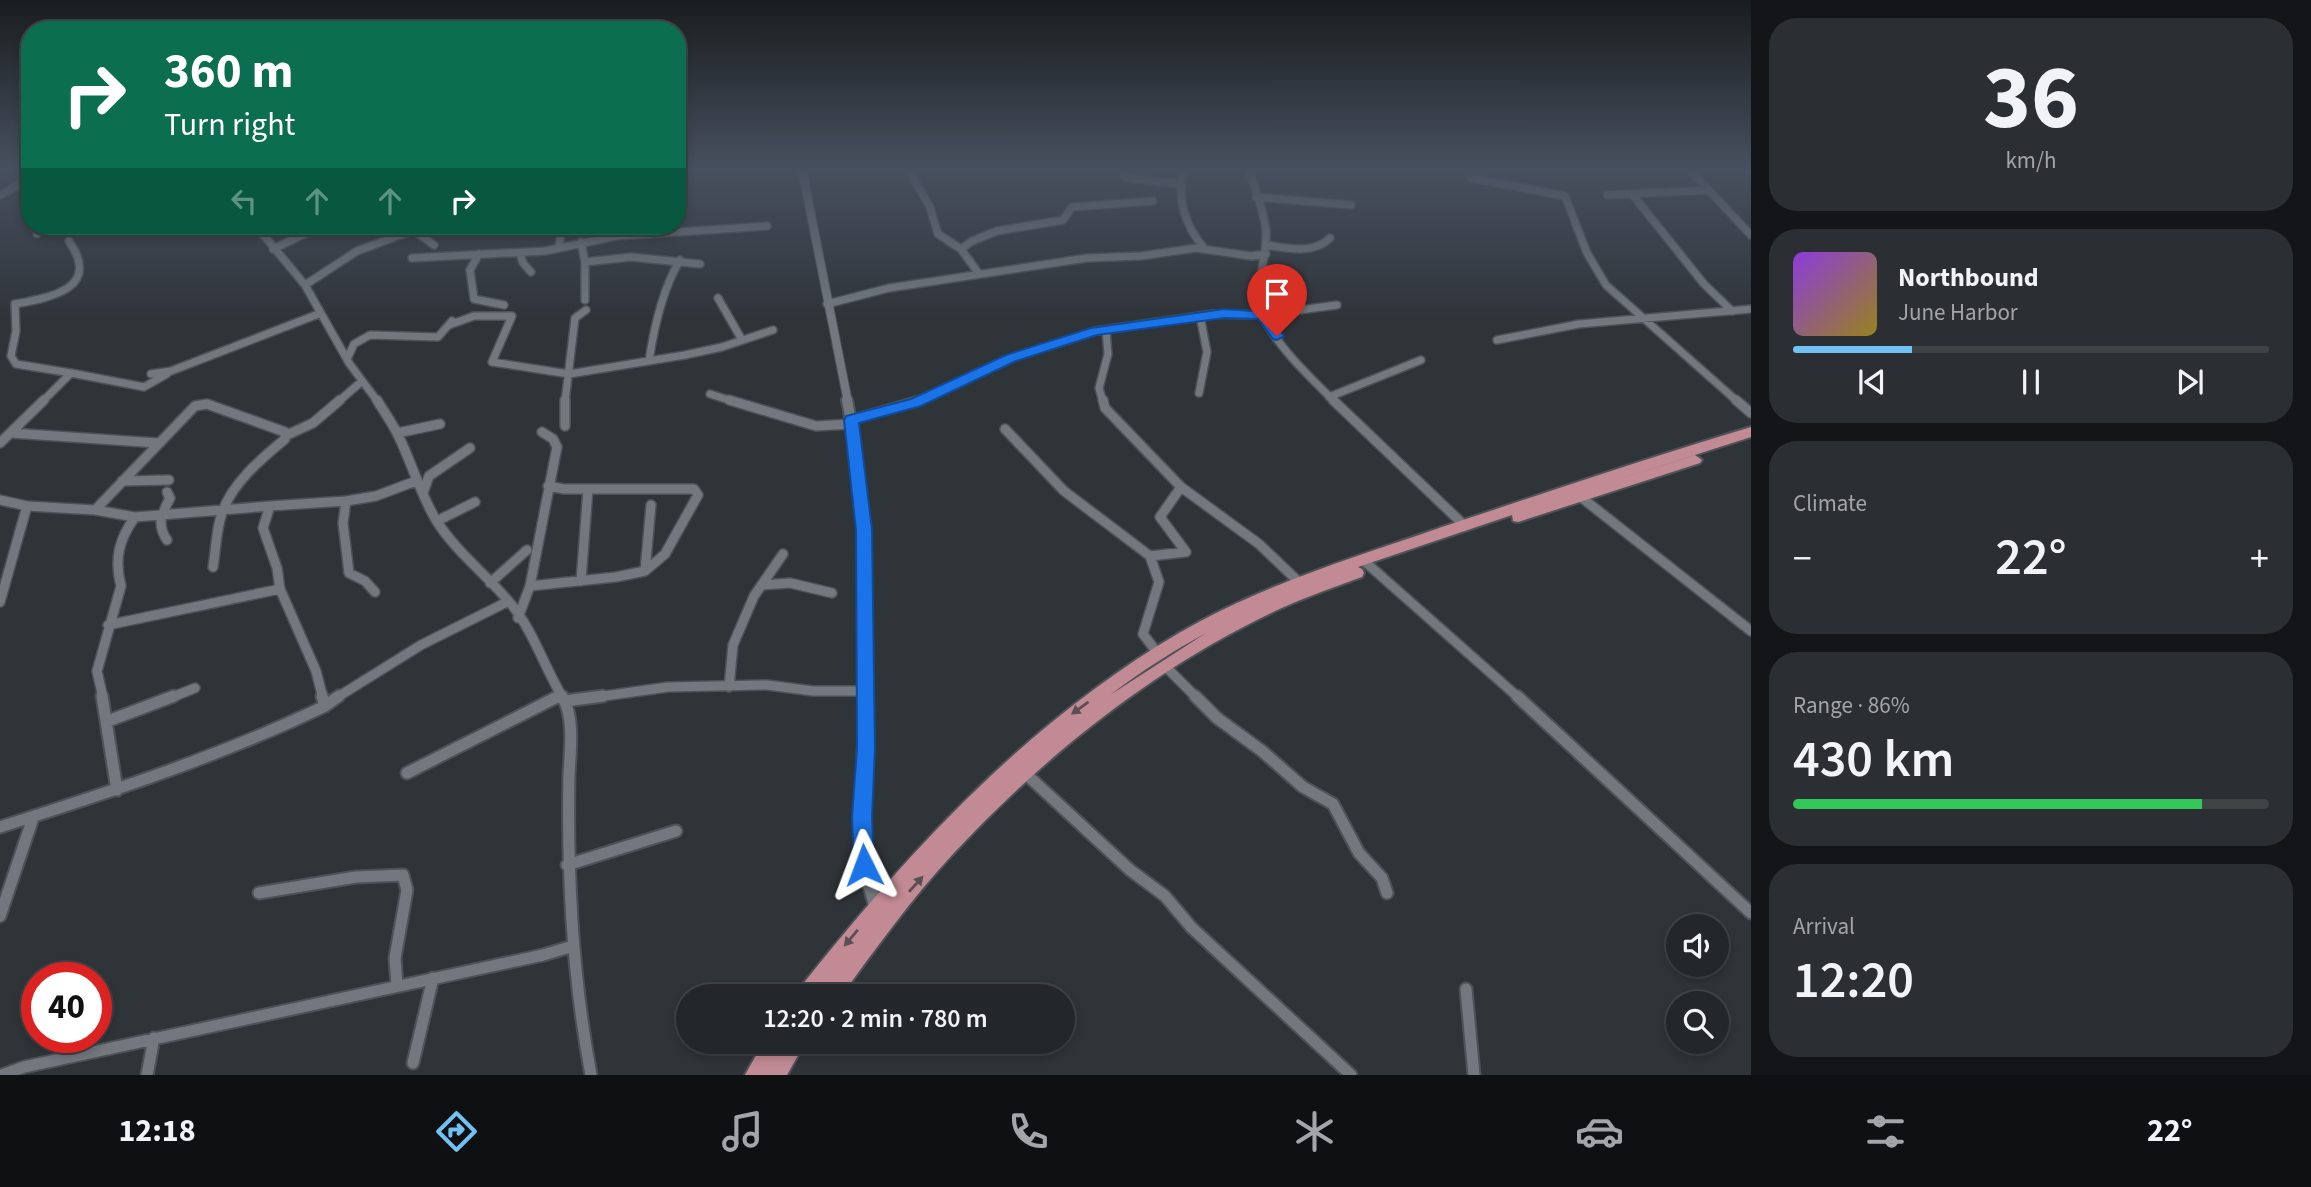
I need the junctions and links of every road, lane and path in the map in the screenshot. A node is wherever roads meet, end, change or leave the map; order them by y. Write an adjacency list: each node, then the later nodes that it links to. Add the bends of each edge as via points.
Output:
1 (811, 219): 40 (street)
2 (934, 219): 25 (street, via 938,234)
3 (1064, 219): 25 (street, via 1001,230)
4 (1187, 219): 21 (street)
5 (1263, 219): 26 (street)
6 (1574, 219): 50 (street, via 1598,276)
7 (1652, 219): 45 (street)
8 (1736, 219): 17 (street)
9 (767, 226): 10 (street)
10 (686, 230)
11 (263, 235): 24 (street)
12 (302, 235): 24 (street)
13 (400, 235): 37 (street, via 357,251)
14 (417, 235): 22 (street)
15 (561, 235): 23 (street)
16 (637, 235): 20 (street)
17 (1751, 235)
18 (1330, 238): 26 (street, via 1311,248)
19 (69, 241): 60 (street, via 83,264 82,274 74,285 15,304 11,356 16,364)
20 (582, 242): 23 (street); 32 (street)
21 (1196, 245): 29 (street); 36 (street, via 1141,256 1087,258)
22 (434, 246)
23 (559, 246): 27 (street)
24 (273, 249): 37 (street)
25 (961, 249): 36 (street)
26 (1266, 250): 29 (street); 34 (street)
27 (520, 253): 28 (street); 35 (street)
28 (479, 254): 30 (street); 41 (street, via 468,274 474,299)
29 (1251, 256): 34 (street)
30 (412, 258)
31 (680, 260): 32 (street, via 631,257); 33 (street); 58 (street, via 649,344)
32 (585, 262): 39 (street)
33 (699, 264)
34 (1265, 265): 47 (street, via 1259,298)
35 (531, 272)
36 (979, 274): 40 (street, via 889,288)
37 (305, 285): 46 (street)
38 (718, 298): 54 (street)
39 (585, 300)
40 (827, 304): 68 (street)
41 (504, 305)
42 (1337, 305): 47 (street)
43 (1751, 309): 45 (street)
44 (586, 310): 62 (street, via 575,318)
45 (1732, 311): 50 (street)
46 (321, 313): 56 (street); 59 (street)
47 (1262, 315): 48 (street); 66 (street, via 1298,366)
48 (1200, 316): 53 (street); 64 (street, via 1207,352)
49 (455, 317): 51 (street)
50 (1644, 318): 55 (street, via 1579,324); 67 (street)
51 (449, 325): 56 (street, via 438,337 370,335 354,344); 62 (street, via 474,316 512,316 492,362)
52 (773, 330): 54 (street)
53 (1107, 330): 68 (street, via 1011,358 916,402); 85 (street, via 1108,354 1099,388 1105,408)
54 (742, 340): 58 (street)
55 (1497, 340)
56 (347, 359): 63 (street)
57 (1421, 360): 66 (street)
58 (649, 361): 62 (street)
59 (171, 371): 60 (street, via 144,387); 61 (street)
60 (71, 373): 74 (street)
61 (151, 374)
62 (569, 374): 70 (street)
63 (362, 381): 75 (street); 76 (street, via 313,423)
64 (1199, 393)
65 (710, 394): 68 (street, via 816,426)
66 (1329, 397): 101 (street)
67 (1751, 412)
68 (852, 422): 125 (street, via 864,530)
69 (440, 424): 75 (street)
70 (565, 426)
71 (1005, 429): 105 (street, via 1064,491)
72 (542, 432): 84 (street, via 557,447)
73 (1751, 432): 89 (main road)
74 (10, 433): 78 (street); 79 (street)
75 (397, 433): 82 (street)
76 (287, 435): 79 (street, via 202,404); 97 (street, via 260,459)
77 (1751, 442): 89 (main road)
78 (0, 443)
79 (158, 443): 83 (street)
80 (470, 448): 88 (street, via 429,476)
81 (169, 480): 83 (street)
82 (416, 481): 88 (street); 91 (street)
83 (121, 482): 96 (street)
84 (548, 485): 86 (street); 113 (street)
85 (1181, 487): 105 (street, via 1160,517 1186,552); 111 (street, via 1259,544)
86 (588, 489): 108 (street, via 697,491 665,554); 109 (street)
87 (167, 492): 98 (street, via 170,498)
88 (423, 493): 100 (street)
89 (1576, 493): 101 (main road); 106 (main road); 121 (street)
90 (0, 500): 94 (street)
91 (346, 501): 95 (street); 115 (street, via 343,523 349,573)
92 (475, 502): 100 (street)
93 (651, 505): 108 (street)
94 (27, 506): 96 (street); 117 (street)
95 (270, 506): 97 (street); 114 (street, via 263,528)
96 (95, 510): 99 (street)
97 (222, 511): 98 (street); 107 (street)
98 (161, 516): 99 (street); 102 (street, via 160,530)
99 (135, 517): 120 (street, via 120,538 121,586)
100 (437, 522): 110 (street)
101 (1465, 526): 106 (main road)
102 (167, 540)
103 (527, 550): 110 (street)
104 (783, 554): 112 (street)
105 (1150, 556): 122 (street, via 1158,589 1143,634)
106 (1367, 564): 111 (main road); 122 (main road, via 1260,610); 139 (street, via 1549,724)
107 (213, 567)
108 (645, 571): 109 (street)
109 (581, 581): 113 (street)
110 (490, 583): 118 (street)
111 (1301, 584): 122 (main road, via 1252,602)
112 (762, 585): 116 (street, via 790,583); 123 (street, via 733,645)
113 (530, 586): 119 (street)
114 (280, 589): 120 (street); 127 (street, via 316,671)
115 (375, 592)
116 (832, 593)
117 (0, 601)
118 (507, 602): 119 (street); 127 (street, via 421,645)
119 (517, 618): 126 (street, via 540,649)
120 (108, 625): 128 (street, via 97,671)
121 (1751, 631)
122 (1162, 660): 130 (main road); 137 (street, via 1217,718 1303,787 1333,804 1359,853 1382,878); 138 (main road, one-way to 138, via 1059,724 975,798)
123 (729, 687): 125 (street); 126 (street, via 668,687)
124 (195, 688): 128 (street)
125 (865, 691): 138 (street, via 864,853)
126 (563, 698): 129 (street); 135 (street, via 570,743)
127 (325, 706): 131 (street, via 275,730)
128 (108, 721): 131 (street)
129 (407, 773)
130 (1026, 774): 141 (main road, one-way to 130, via 988,806); 157 (street, via 1130,870 1165,896 1199,935)
131 (117, 790): 132 (street)
132 (33, 818): 133 (street); 140 (street)
133 (0, 827)
134 (676, 831): 135 (street)
135 (566, 865): 142 (street)
136 (259, 893): 146 (street, via 356,877 403,876 407,890 395,958)
137 (1387, 893)
138 (875, 909): 141 (street); 144 (main road, one-way to 144)
139 (1751, 913)
140 (0, 916)
141 (883, 924): 145 (main road)
142 (573, 946): 143 (street); 154 (street)
143 (433, 978): 146 (street); 151 (street)
144 (816, 984)
145 (838, 984)
146 (397, 986): 148 (street)
147 (1466, 989): 158 (street)
148 (154, 1038): 152 (street); 153 (street)
149 (767, 1054): 155 (main road)
150 (788, 1054): 156 (main road)
151 (413, 1063)
152 (2, 1075)
153 (147, 1075)
154 (592, 1075)
155 (755, 1075)
156 (776, 1075)
157 (1351, 1075)
158 (1474, 1075)

